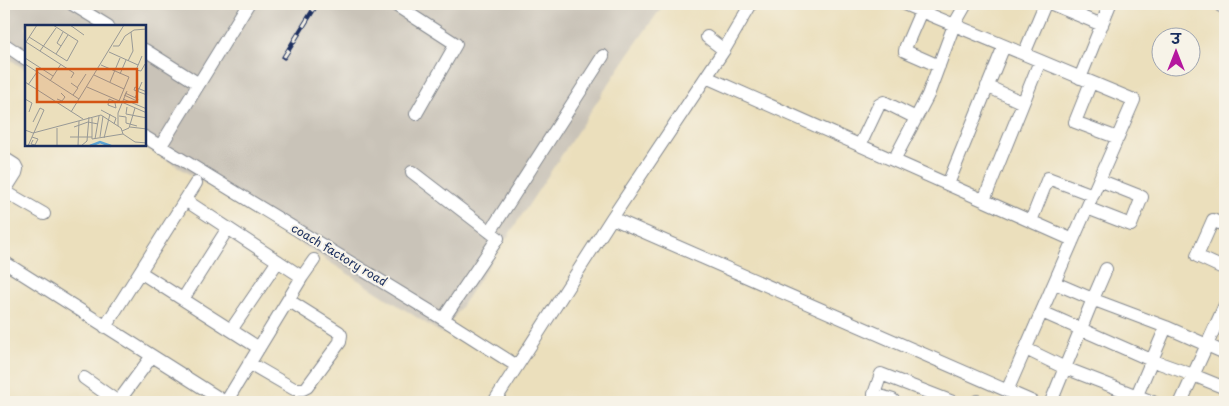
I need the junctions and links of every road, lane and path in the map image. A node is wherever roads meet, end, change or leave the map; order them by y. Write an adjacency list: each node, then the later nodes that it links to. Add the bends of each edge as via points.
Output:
1 (72, 4): 13 (street)
2 (248, 4): 28 (street)
3 (394, 4): 31 (street, via 456,44)
4 (750, 4): 19 (street)
5 (904, 4): 12 (street)
6 (966, 4): 14 (street)
7 (1045, 4): 21 (street)
8 (1052, 4): 15 (street)
9 (1110, 4): 15 (street)
10 (1222, 4): 11 (street)
11 (1225, 7)
12 (921, 11): 14 (street); 25 (street, via 905,51)
13 (106, 25)
14 (954, 25): 18 (street); 25 (street)
15 (1102, 25): 27 (street)
16 (707, 38): 19 (street)
17 (4, 44): 23 (street)
18 (1004, 46): 21 (street); 29 (street)
19 (724, 50): 26 (street)
20 (146, 51): 28 (street)
21 (1024, 54): 24 (street)
22 (603, 56): 53 (street)
23 (25, 58)
24 (1040, 61): 27 (street); 30 (street)
25 (939, 66): 32 (street)
26 (706, 77): 35 (street); 49 (street)
27 (1086, 80): 34 (street, via 1076,122); 34 (street, via 1134,100)
28 (199, 84): 36 (street)
29 (987, 86): 30 (street); 42 (street)
30 (1023, 103): 46 (street)
31 (416, 114)
32 (916, 118): 35 (street, via 884,102 878,105); 38 (street)
33 (146, 138): 36 (street, coach factory road)
34 (1118, 138): 40 (street)
35 (860, 145): 38 (street)
36 (160, 147): 68 (street, coach factory road)
37 (4, 158): 43 (street, via 17,169)
38 (894, 160): 42 (street)
39 (412, 172): 53 (street)
40 (1099, 180): 44 (street); 47 (street, via 1142,197 1131,225)
41 (196, 183): 45 (street)
42 (948, 184): 46 (street)
43 (4, 192): 48 (street)
44 (1093, 195): 47 (street); 50 (street, via 1048,178)
45 (185, 200): 52 (street); 60 (street)
46 (984, 200): 50 (street)
47 (1087, 208): 54 (street)
48 (44, 214)
49 (612, 218): 79 (street); 84 (street)
50 (1030, 221): 54 (street)
51 (1225, 226): 58 (street, via 1213,220 1197,256)
52 (228, 228): 56 (street); 63 (street)
53 (490, 232): 68 (street, via 498,238)
54 (1073, 240): 62 (street)
55 (314, 260): 61 (street)
56 (278, 261): 61 (street); 72 (street)
57 (4, 262): 69 (street)
58 (1225, 268)
59 (1106, 269): 65 (street)
60 (138, 275): 63 (street); 69 (street); 76 (street)
61 (302, 277): 64 (street)
62 (1055, 282): 65 (street); 67 (street)
63 (183, 299): 72 (street)
64 (288, 300): 76 (street); 76 (street, via 339,332 340,342 303,389 294,389)
65 (1093, 300): 70 (street); 71 (street)
66 (1225, 305): 73 (street)
67 (1042, 312): 71 (street); 74 (street)
68 (444, 319): 79 (street, coach factory road)
69 (105, 327): 77 (street)
70 (1166, 327): 73 (street); 78 (street)
71 (1081, 329): 78 (street); 80 (street)
72 (231, 330): 76 (street)
73 (1207, 345): 75 (street); 81 (street)
74 (1026, 349): 80 (street); 84 (street)
75 (1225, 353)
76 (254, 355): 87 (street)
77 (152, 356): 86 (street); 87 (street)
78 (1151, 360): 81 (street); 85 (street)
79 (517, 366): 88 (street)
80 (1065, 368): 85 (street); 92 (street)
81 (1193, 375): 83 (street); 94 (street)
82 (84, 378): 86 (street)
83 (1225, 388)
84 (1008, 391): 91 (street)
85 (1136, 399): 93 (street)
86 (118, 402)
87 (226, 402)
88 (494, 402)
89 (892, 402): 90 (street, via 874,394 881,374)
90 (952, 402)
91 (1033, 402)
92 (1051, 402)
93 (1154, 402)
94 (1181, 402)

